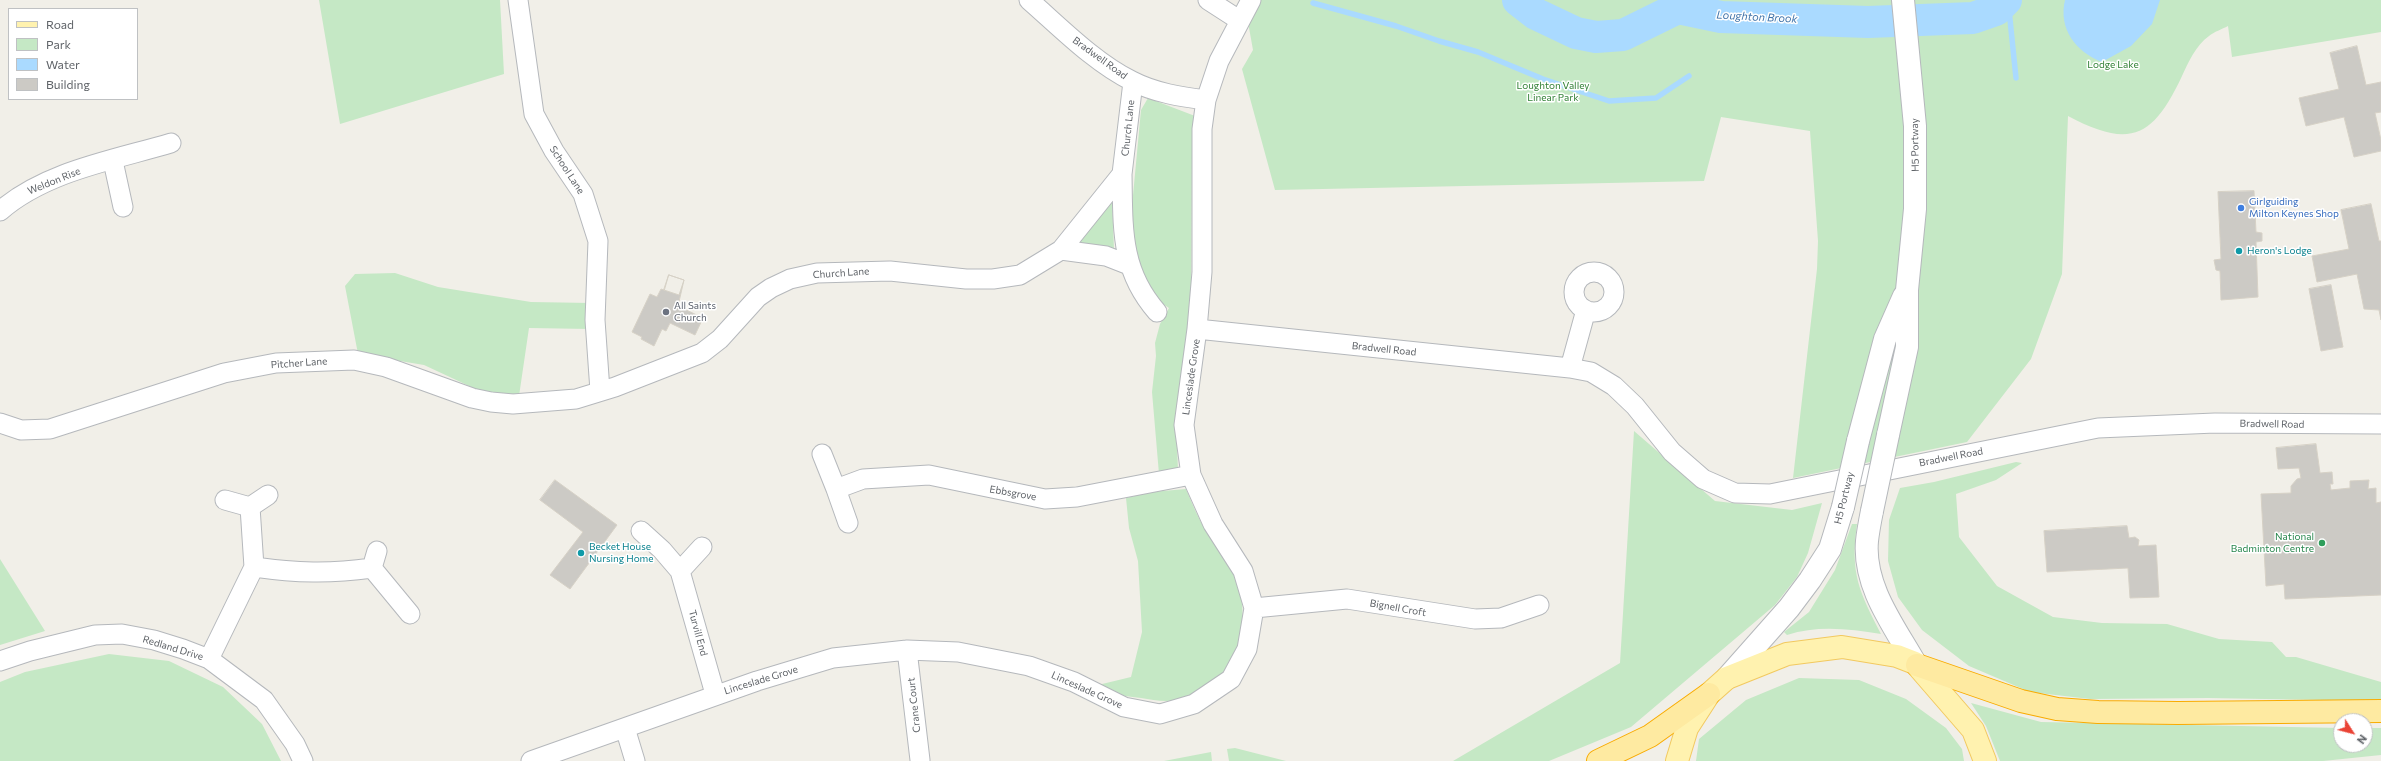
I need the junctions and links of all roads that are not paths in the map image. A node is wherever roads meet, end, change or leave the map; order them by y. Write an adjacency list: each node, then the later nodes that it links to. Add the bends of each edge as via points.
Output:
1 (518, 0): 21 (street, School Lane, via 534,114 554,152 583,194 598,241 595,320)
2 (1029, 0): 7 (street, Bradwell Road, via 1079,44)
3 (1208, 0): 6 (street)
4 (1251, 0): 6 (street, Linceslade Grove)
5 (1904, 0): 16 (street, H5 Portway, via 1915,126 1915,209)
6 (1239, 20): 8 (street, Linceslade Grove, via 1219,61)
7 (1133, 82): 8 (street, Bradwell Road, via 1176,96); 11 (street, Church Lane)
8 (1206, 100): 19 (street, Linceslade Grove, via 1202,129 1202,272)
9 (171, 143): 10 (street, Weldon Rise)
10 (113, 161): 12 (street); 13 (street, Weldon Rise, via 74,171 24,193)
11 (1122, 174): 14 (street, Church Lane); 15 (street, Church Lane)
12 (123, 207)
13 (0, 211)
14 (1061, 250): 15 (street, via 1106,256); 21 (street, Church Lane, via 1020,275 993,279 966,280 890,270 817,273 790,279 758,297 720,339 702,353)
15 (1129, 265): 18 (street, Church Lane, via 1142,296)
16 (1907, 290): 41 (street, H5 Portway, bridge, via 1907,347 1867,542 1869,572 1877,594); 42 (street, H5 Portway, bridge, via 1885,339 1830,549 1789,608)
17 (1586, 310): 20 (street)
18 (1157, 312)
19 (1197, 330): 20 (street, Bradwell Road); 25 (street, Linceslade Grove, via 1184,425)
20 (1570, 368): 23 (street, Bradwell Road, via 1591,372 1614,386 1635,406 1672,452 1703,479 1735,493 1770,494 2098,428 2216,423)
21 (600, 391): 22 (street, Pitcher Lane, via 576,399 513,404 472,398 386,367 342,360 276,363 224,373 50,429 21,430)
22 (0, 423)
23 (2381, 424)
24 (822, 454): 26 (street)
25 (1191, 475): 26 (street, Ebbsgrove, via 1077,497 1045,499 929,475 863,479); 36 (street, Linceslade Grove, via 1213,524 1243,571)
26 (836, 489): 30 (street)
27 (268, 495): 29 (street)
28 (225, 500): 29 (street)
29 (250, 507): 33 (street)
30 (848, 523)
31 (641, 531): 34 (street, Turvill End)
32 (702, 547): 34 (street)
33 (254, 567): 37 (street, via 293,572 336,573 374,559); 39 (street)
34 (680, 571): 43 (street, Turvill End)
35 (1539, 604): 36 (street, Bignell Croft, via 1501,618 1475,619 1347,599)
36 (1254, 608): 38 (street, Linceslade Grove, via 1247,649 1231,679 1194,704 1160,714 1124,707 1074,682 1029,666 958,652)
37 (410, 614)
38 (907, 650): 43 (street, Linceslade Grove, via 832,658); 47 (street, Crane Court)
39 (209, 659): 40 (street, Redland Drive, via 154,640 122,634 92,636); 48 (street, Redland Drive, via 264,700 295,744)
40 (0, 661)
41 (1916, 664): 42 (main road, via 1864,650 1823,648 1787,654); 45 (highway, via 2022,701 2057,709 2178,713); 53 (main road, via 1973,730)
42 (1727, 678): 44 (main road)
43 (715, 694): 46 (street, Linceslade Grove)
44 (1709, 694): 51 (highway, via 1650,736); 52 (main road, via 1687,728)
45 (2381, 711)
46 (625, 728): 49 (street, Linceslade Grove); 50 (street)
47 (920, 760)
48 (303, 761)
49 (531, 761)
50 (635, 761)
51 (1598, 761)
52 (1677, 761)
53 (1985, 761)

